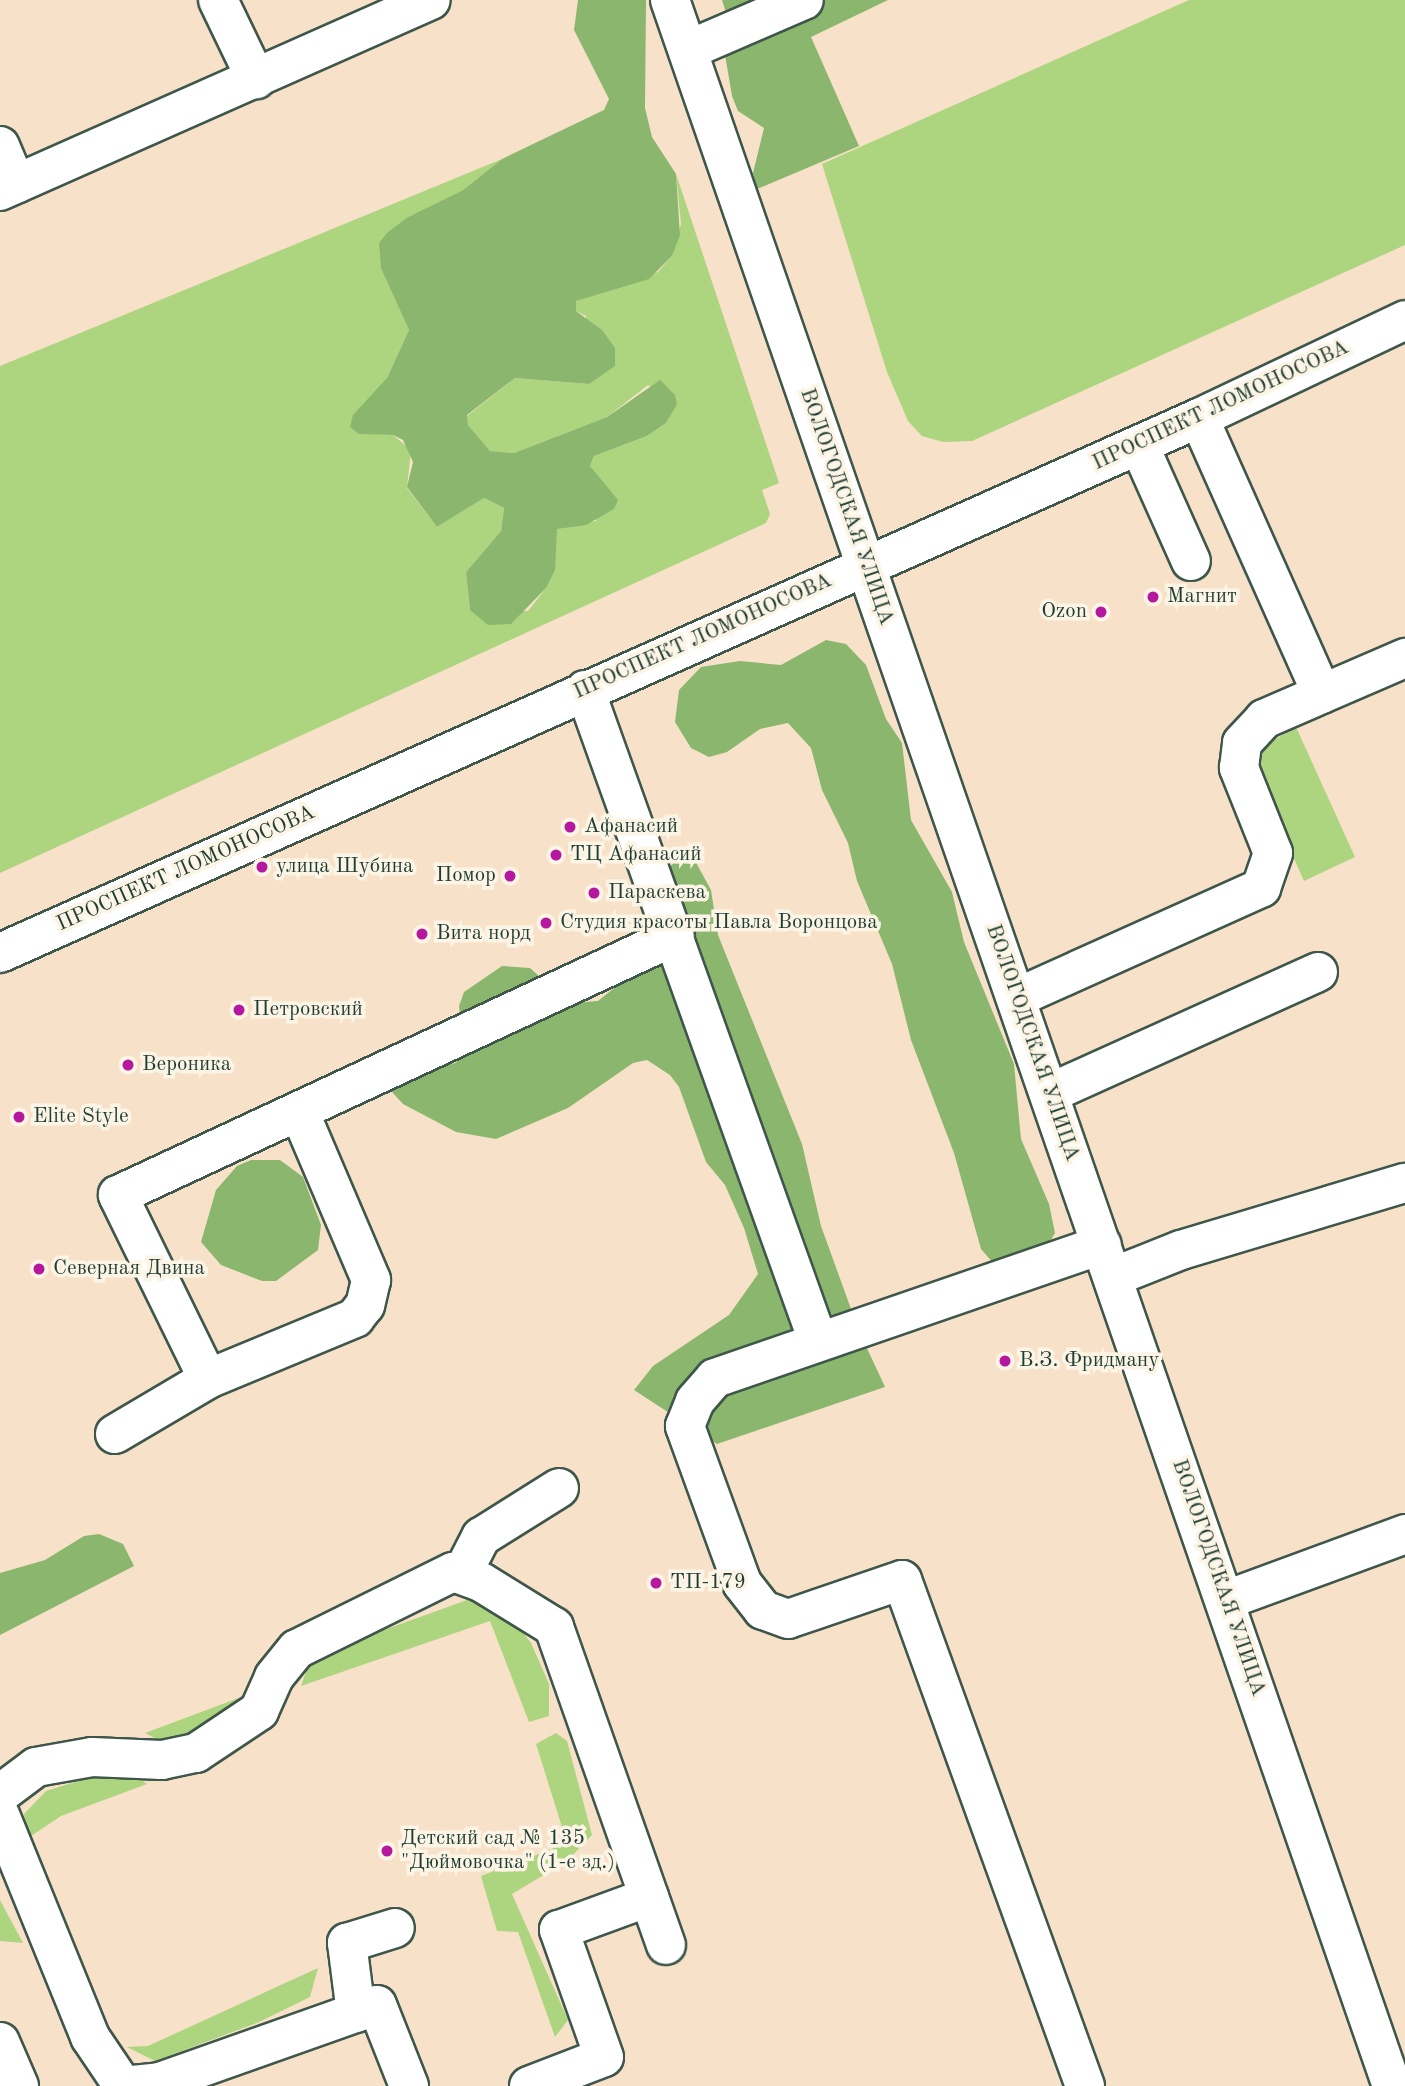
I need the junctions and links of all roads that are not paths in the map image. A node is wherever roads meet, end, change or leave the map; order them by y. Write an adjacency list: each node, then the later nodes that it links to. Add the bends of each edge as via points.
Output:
1 (218, 0): 6 (street)
2 (670, 0): 5 (street, ВОЛОГОДСКАЯ УЛИЦА)
3 (804, 0): 5 (street)
4 (427, 1): 6 (street)
5 (688, 50): 13 (street, ВОЛОГОДСКАЯ УЛИЦА)
6 (256, 79): 8 (street)
7 (0, 146): 8 (street)
8 (8, 188)
9 (1405, 320): 10 (street, ПРОСПЕКТ ЛОМОНОСОВА)
10 (1199, 418): 11 (street, ПРОСПЕКТ ЛОМОНОСОВА); 16 (street)
11 (1139, 445): 12 (street); 13 (street, ПРОСПЕКТ ЛОМОНОСОВА)
12 (1191, 562)
13 (864, 565): 15 (street, ПРОСПЕКТ ЛОМОНОСОВА); 20 (street, ВОЛОГОДСКАЯ УЛИЦА)
14 (1405, 658): 16 (street)
15 (585, 690): 17 (street); 18 (street, ПРОСПЕКТ ЛОМОНОСОВА)
16 (1322, 694): 20 (street, via 1264,719 1242,743 1239,768 1273,853 1261,888)
17 (675, 936): 22 (street); 25 (street)
18 (0, 953)
19 (1318, 972): 21 (street)
20 (1016, 998): 21 (street, ВОЛОГОДСКАЯ УЛИЦА)
21 (1050, 1093): 24 (street, ВОЛОГОДСКАЯ УЛИЦА)
22 (299, 1111): 26 (street, via 371,1280 365,1305 355,1318); 26 (street, via 118,1195)
23 (1405, 1183): 24 (street, via 1181,1250)
24 (1107, 1261): 25 (street); 31 (street, ВОЛОГОДСКАЯ УЛИЦА)
25 (818, 1341): 43 (street, via 715,1378 695,1401 685,1426 742,1583 763,1610 788,1619 902,1580)
26 (208, 1380): 27 (street)
27 (115, 1434)
28 (559, 1488): 30 (street, via 481,1537)
29 (1405, 1534): 31 (street)
30 (462, 1574): 32 (street, via 453,1572 297,1649 274,1677 259,1711 196,1753 162,1760 92,1757 36,1768); 34 (street, via 554,1627)
31 (1226, 1600): 39 (street, ВОЛОГОДСКАЯ УЛИЦА)
32 (0, 1794)
33 (0, 1815): 37 (street, via 90,2037 123,2086 160,2082)
34 (649, 1897): 36 (street); 42 (street, via 559,1930 604,2057)
35 (395, 1928): 37 (street, via 347,1944)
36 (666, 1945)
37 (356, 2013): 41 (street, via 377,2005)
38 (0, 2042): 40 (street)
39 (1392, 2045): 44 (street, ВОЛОГОДСКАЯ УЛИЦА)
40 (19, 2086)
41 (409, 2086)
42 (529, 2086)
43 (1085, 2086)
44 (1392, 2086)

